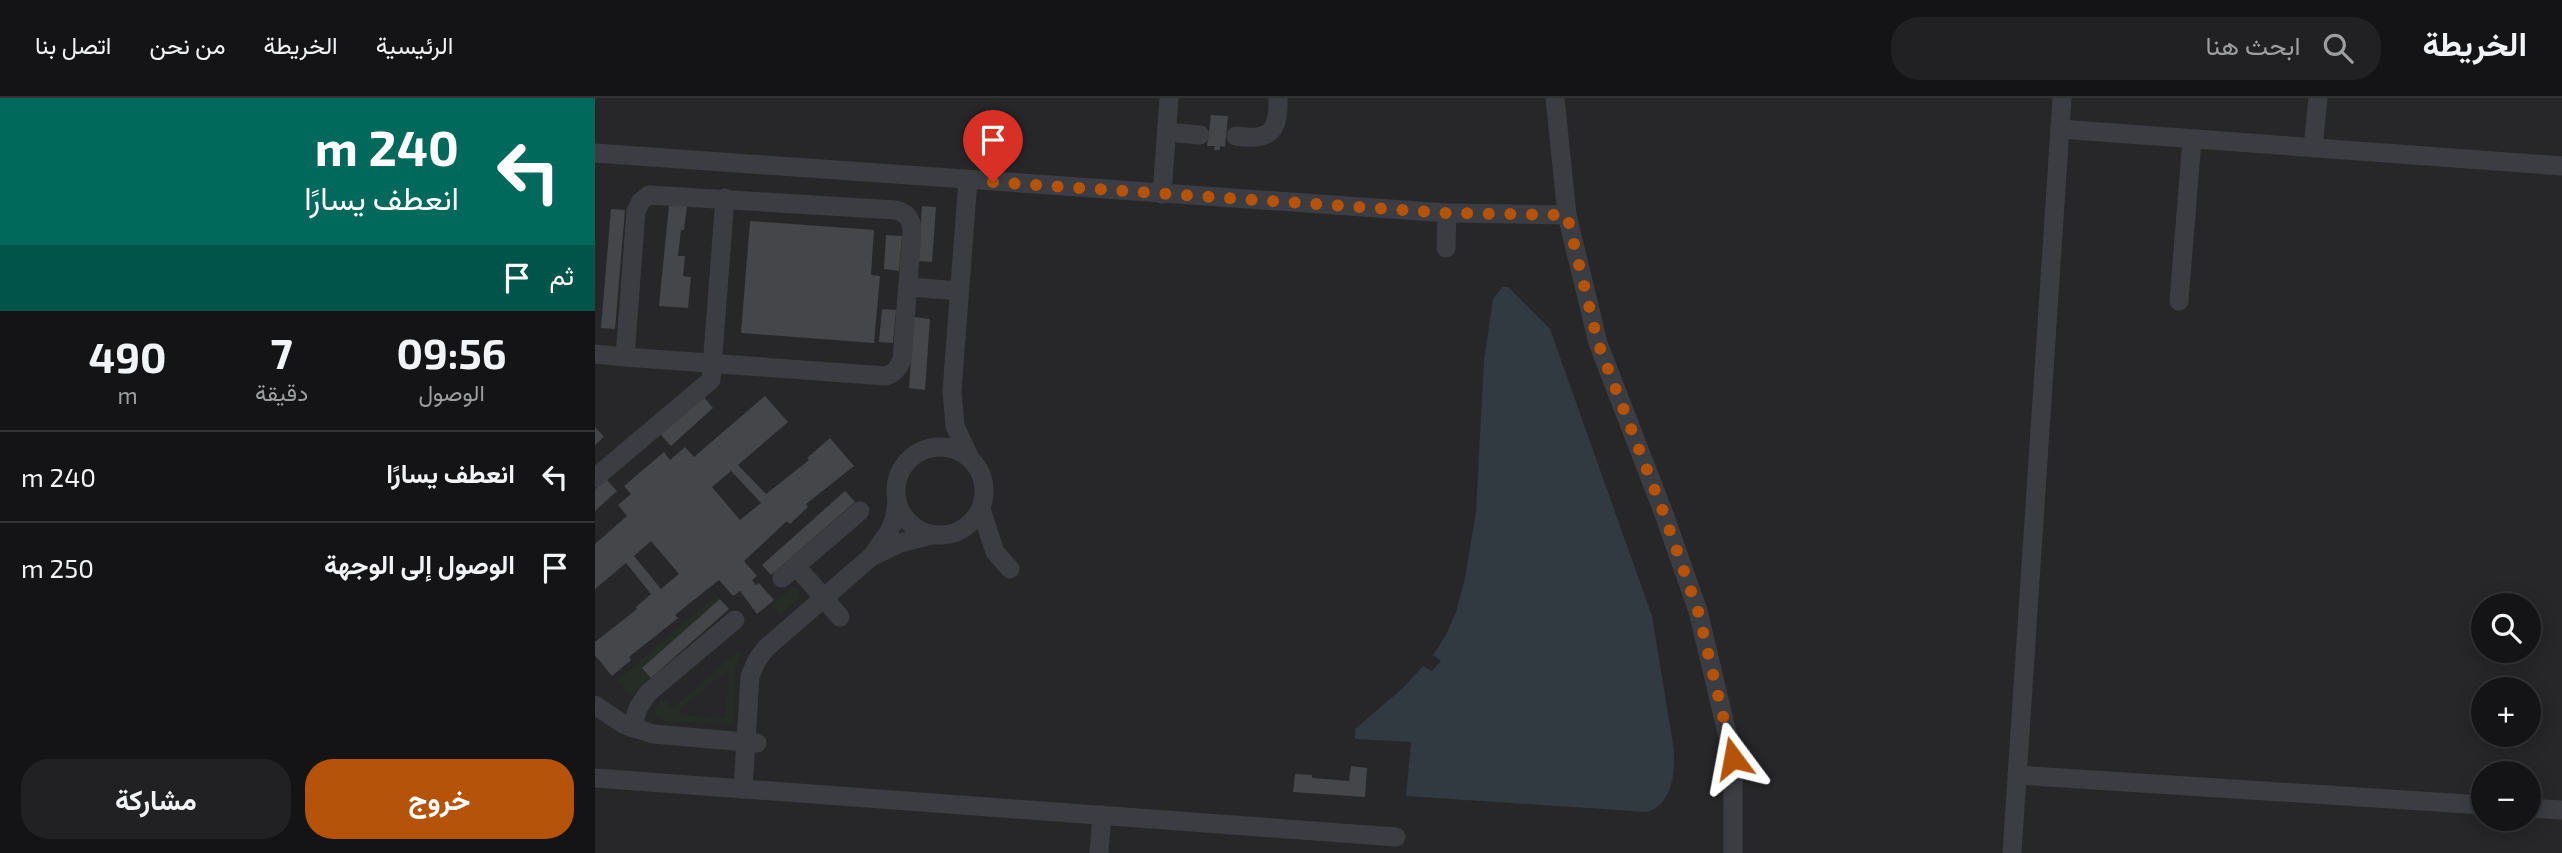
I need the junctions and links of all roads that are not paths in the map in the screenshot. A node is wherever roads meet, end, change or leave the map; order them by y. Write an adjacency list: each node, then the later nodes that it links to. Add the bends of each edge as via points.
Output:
1 (1169, 98): 7 (lane)
2 (1278, 98): 9 (lane, via 1278,119 1268,135 1256,139)
3 (1555, 98): 18 (lane)
4 (2062, 98): 6 (lane)
5 (2318, 98): 11 (lane)
6 (2060, 130): 10 (lane); 43 (lane)
7 (1167, 132): 8 (lane); 15 (lane)
8 (1200, 135)
9 (1237, 136)
10 (2192, 139): 11 (lane); 22 (lane)
11 (2313, 148): 13 (lane)
12 (595, 153): 14 (lane)
13 (2562, 166)
14 (968, 180): 15 (lane); 21 (lane)
15 (1163, 194): 17 (lane)
16 (725, 198): 20 (lane, via 902,212 912,226); 24 (lane, via 655,194 641,201 636,211); 25 (lane)
17 (1447, 213): 18 (lane); 19 (lane)
18 (1567, 215): 52 (lane, via 1598,343 1698,611 1733,758)
19 (1446, 248)
20 (909, 287): 21 (lane); 25 (lane, via 902,359 890,375)
21 (959, 291): 26 (lane)
22 (2179, 300)
23 (595, 354): 24 (lane)
24 (625, 357): 25 (lane)
25 (713, 363): 29 (lane, via 707,385)
26 (952, 391): 27 (lane, via 940,430); 28 (lane, via 955,426)
27 (922, 451): 28 (lane, via 951,448); 30 (lane, via 900,472)
28 (969, 456): 31 (lane, via 985,486)
29 (595, 478)
30 (897, 502): 33 (lane, via 910,524); 35 (lane, via 889,532)
31 (982, 509): 33 (lane, via 972,523); 34 (lane)
32 (860, 511): 37 (lane, via 789,572)
33 (940, 535): 34 (lane); 35 (lane, via 900,543)
34 (995, 552): 36 (lane)
35 (872, 556): 37 (lane)
36 (1010, 569)
37 (824, 598): 38 (lane); 42 (lane, via 757,660 750,676)
38 (841, 617)
39 (735, 620): 41 (lane, via 648,693)
40 (595, 705): 41 (lane)
41 (632, 728): 42 (lane, via 667,736)
42 (753, 743): 45 (lane)
43 (2017, 775): 46 (lane); 53 (lane)
44 (595, 778): 45 (lane)
45 (743, 789): 49 (lane)
46 (2471, 804)
47 (2541, 809): 48 (lane)
48 (2562, 810)
49 (1102, 815): 50 (lane); 51 (lane)
50 (1395, 837)
51 (1099, 853)
52 (1733, 853)
53 (2012, 853)

